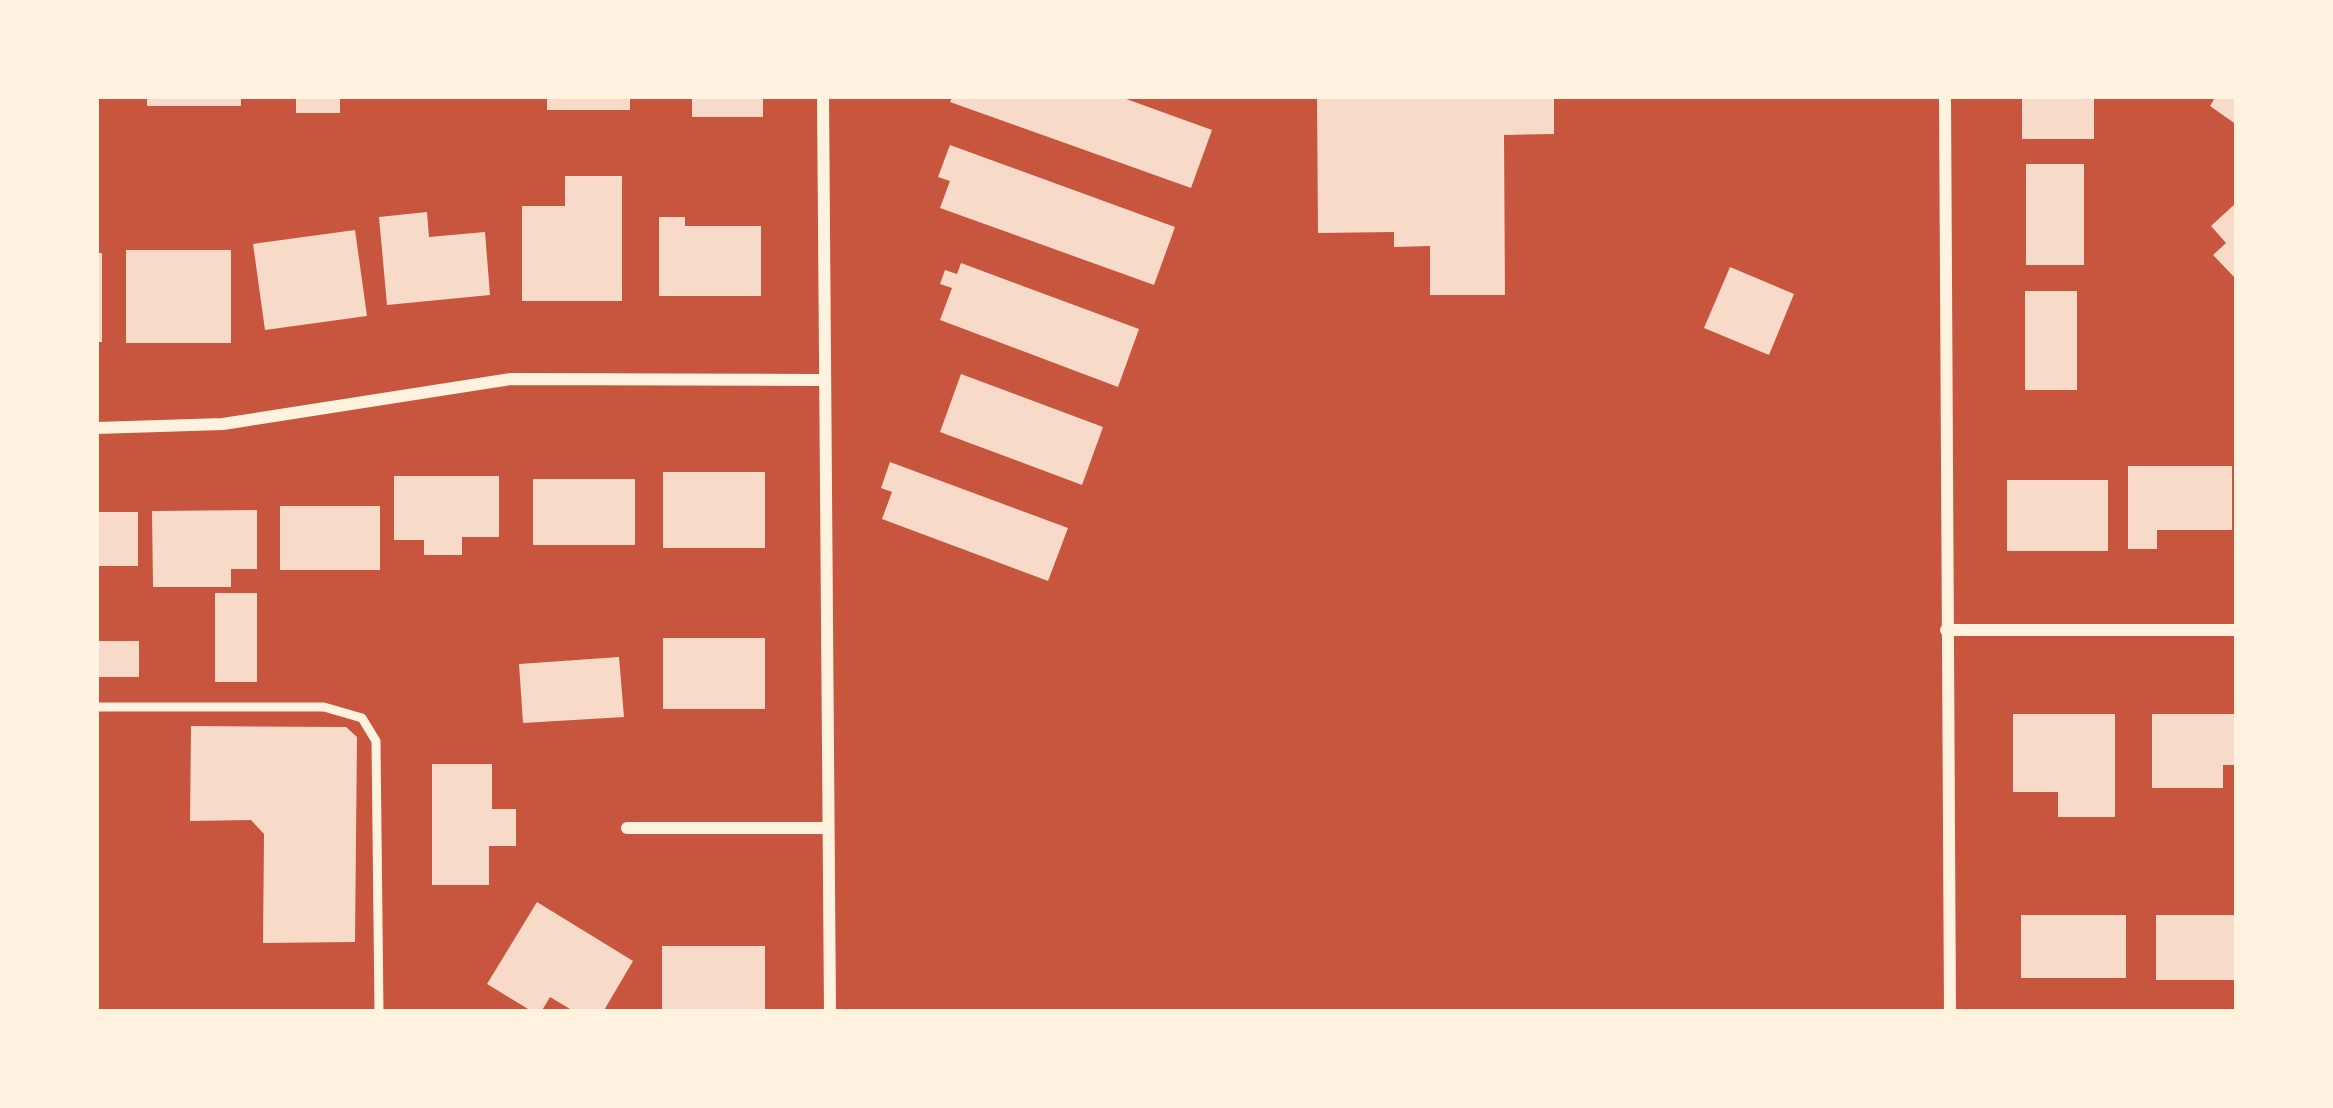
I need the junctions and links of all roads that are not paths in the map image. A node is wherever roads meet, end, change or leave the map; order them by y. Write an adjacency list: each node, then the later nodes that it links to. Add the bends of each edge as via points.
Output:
1 (823, 96): 3 (street)
2 (1945, 96): 6 (street)
3 (824, 380): 4 (street, via 511,379 224,424); 9 (street)
4 (96, 428)
5 (2237, 630): 6 (street)
6 (1946, 631): 12 (street)
7 (96, 707): 10 (lane, via 324,707 362,718 376,741)
8 (627, 828): 9 (street)
9 (827, 828): 11 (street)
10 (379, 1012)
11 (830, 1012)
12 (1950, 1012)

